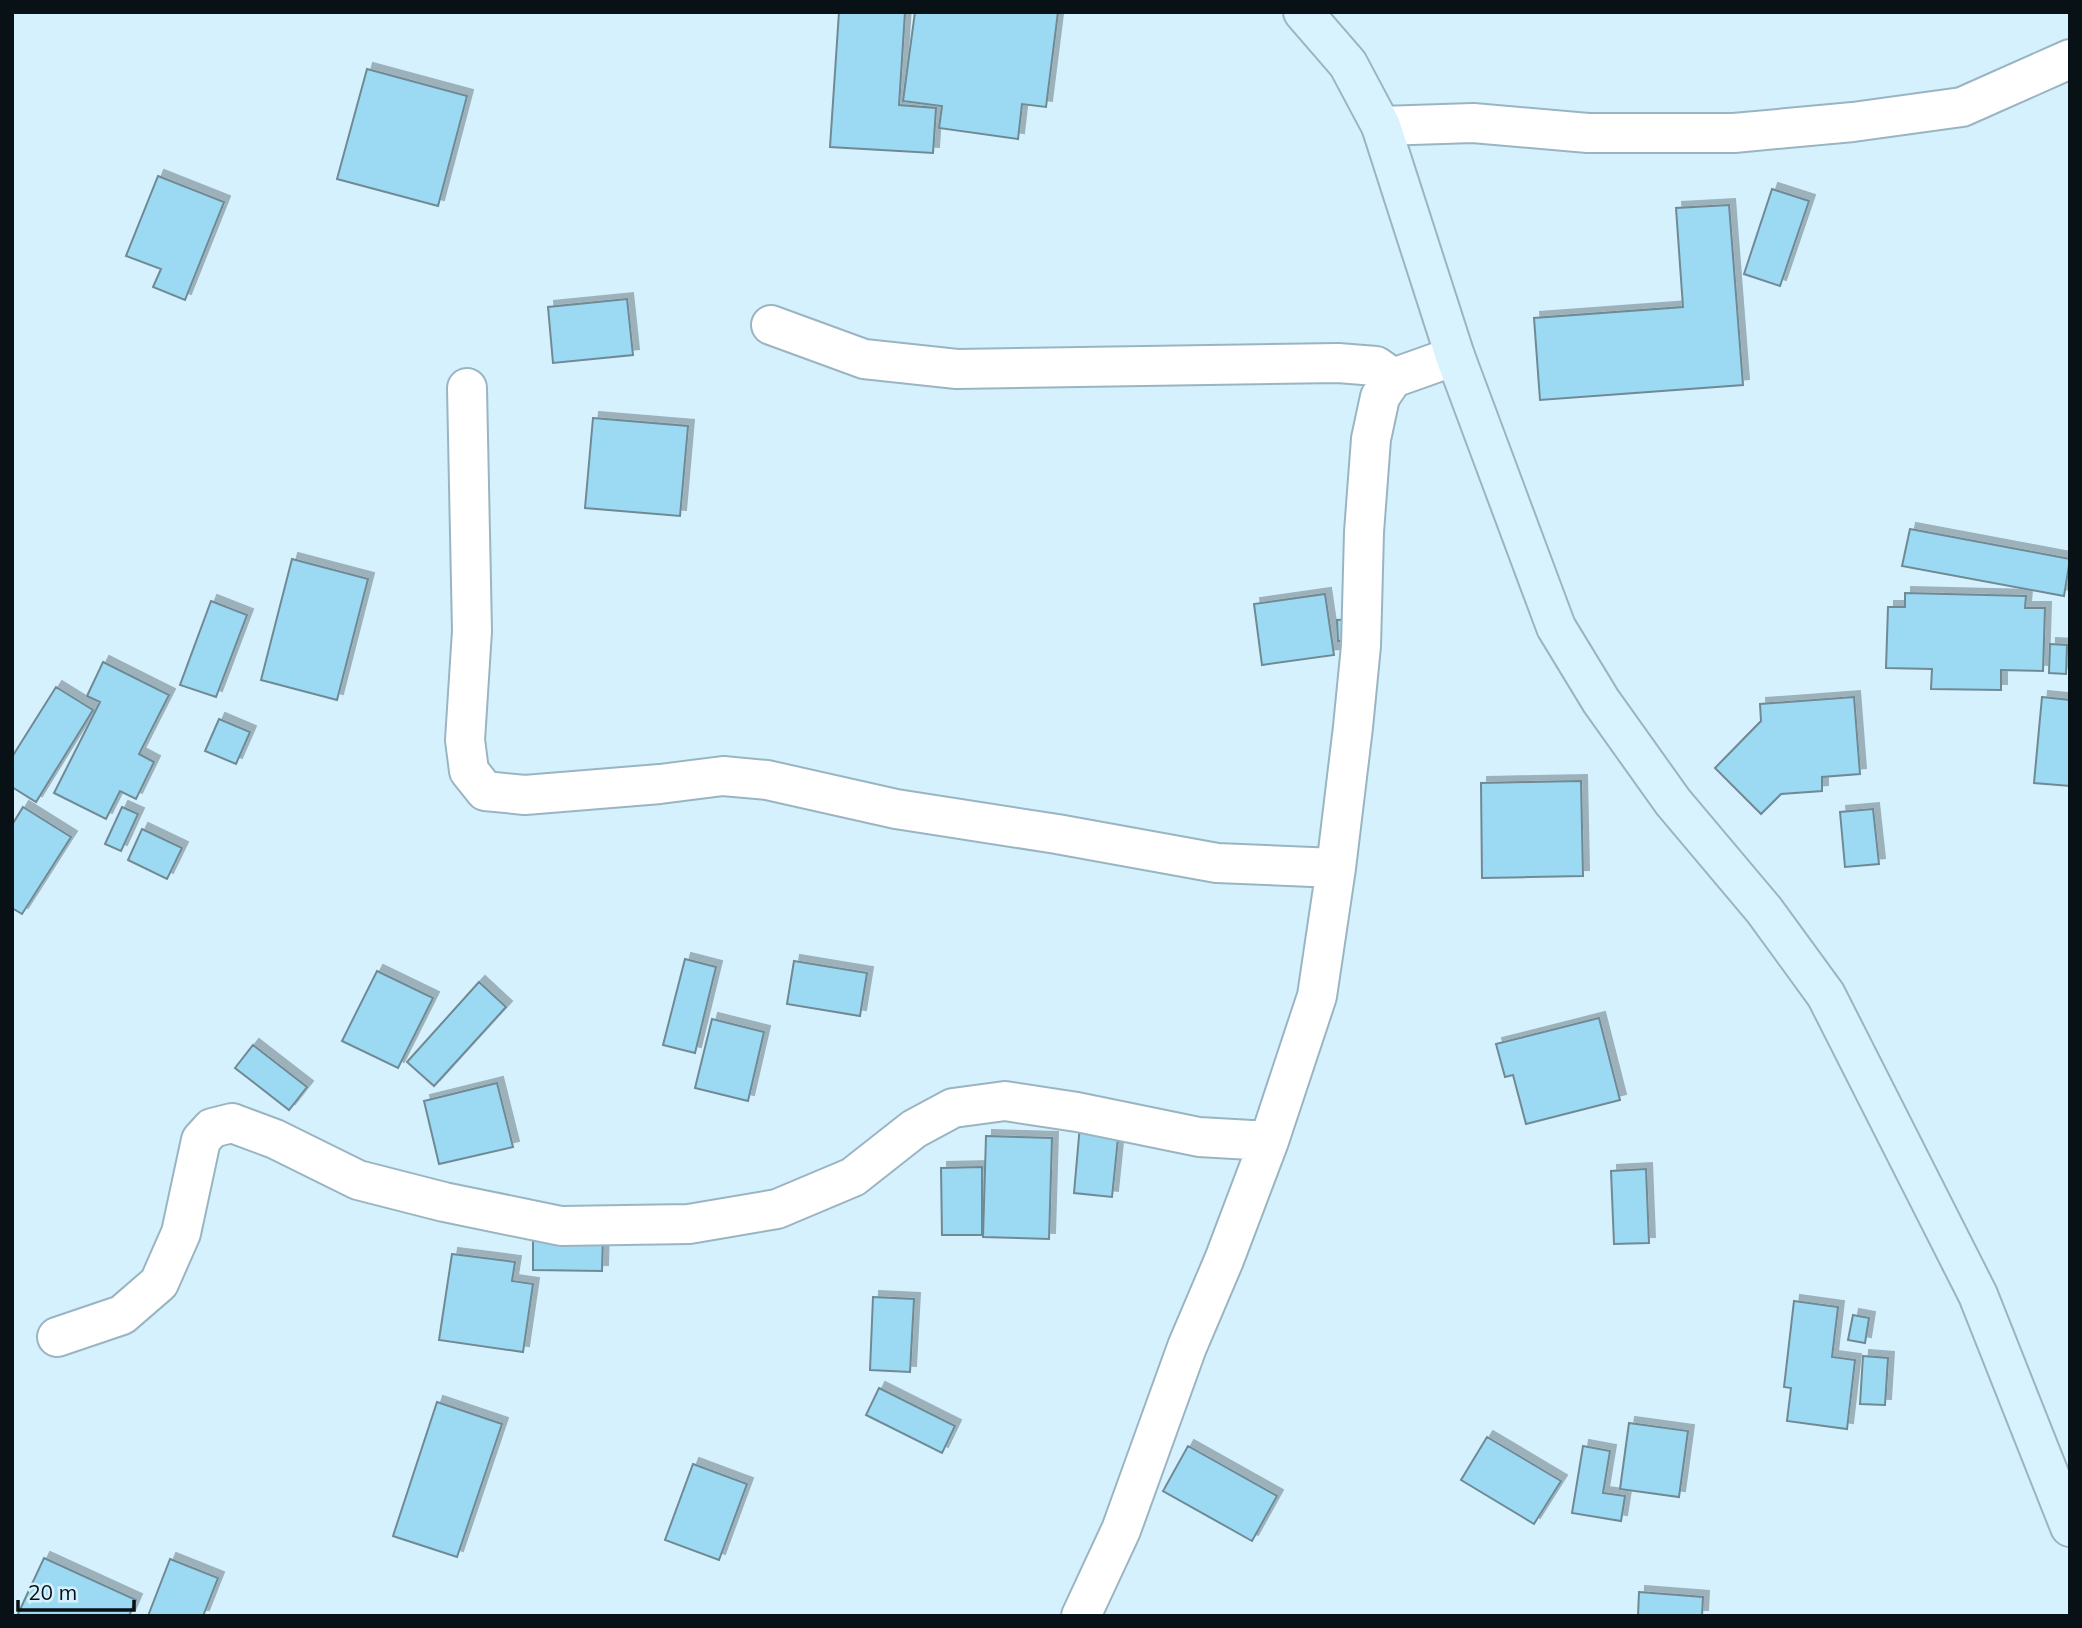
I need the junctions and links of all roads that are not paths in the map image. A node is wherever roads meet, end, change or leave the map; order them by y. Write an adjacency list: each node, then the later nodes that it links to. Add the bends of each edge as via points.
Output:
1 (1303, 12): 3 (street, via 1348,64)
2 (2070, 59): 3 (street, via 1962,107 1734,134 1588,134 1473,123)
3 (1381, 126): 5 (street)
4 (771, 325): 6 (street, via 864,359 957,369 1338,363 1376,366)
5 (1455, 356): 6 (street); 11 (street, via 1556,627 1601,701 1673,802 1764,910 1826,995 1978,1295)
6 (1393, 378): 8 (street, via 1380,397 1371,439 1361,646)
7 (467, 388): 8 (street, via 472,631 465,740 469,771 485,791 525,795 723,776 1217,863)
8 (1336, 868): 9 (street, via 1317,996)
9 (1269, 1141): 10 (street, via 1199,1137 1006,1101 953,1108 914,1129 853,1177 777,1209 689,1224 561,1226 358,1180 232,1123 212,1128 201,1140 181,1233 159,1283 122,1315); 12 (street, via 1121,1530)
10 (57, 1337)
11 (2070, 1527)
12 (1081, 1616)

